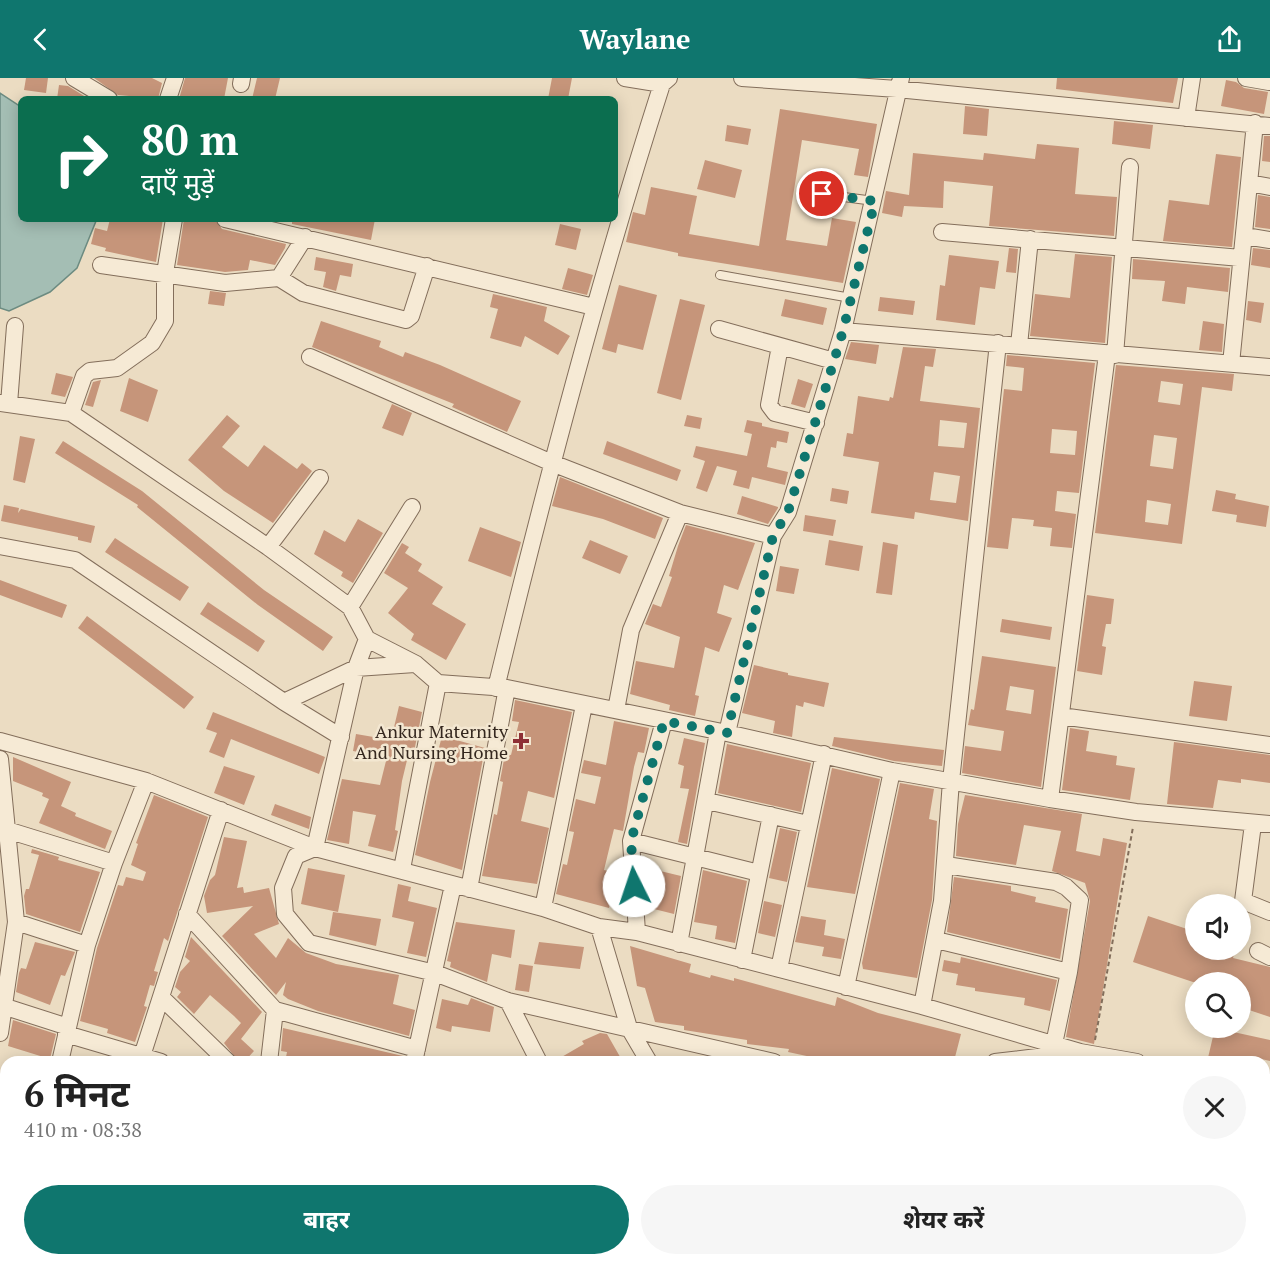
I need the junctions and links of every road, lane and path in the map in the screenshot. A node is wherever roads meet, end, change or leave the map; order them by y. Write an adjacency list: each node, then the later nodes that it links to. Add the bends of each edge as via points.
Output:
1 (74, 78): 10 (street)
2 (175, 78): 11 (street)
3 (625, 78): 7 (street)
4 (742, 78): 9 (street)
5 (1192, 78): 12 (street)
6 (1246, 78): 8 (street)
7 (666, 81): 19 (street)
8 (1269, 82)
9 (899, 83): 12 (street); 18 (street)
10 (104, 96)
11 (169, 96)
12 (1186, 118): 13 (street)
13 (1263, 124): 15 (street)
14 (1130, 167): 28 (street)
15 (1249, 183): 16 (street); 24 (street)
16 (1270, 187)
17 (822, 194): 18 (lane)
18 (875, 201): 35 (street)
19 (618, 214)
20 (174, 222): 32 (street)
21 (238, 222): 25 (street)
22 (615, 222): 36 (street)
23 (942, 232): 26 (street)
24 (1245, 236): 27 (street); 29 (street)
25 (305, 237): 31 (street); 34 (street)
26 (1030, 239): 28 (street); 41 (street)
27 (1270, 240)
28 (1124, 247): 29 (street); 43 (street)
29 (1241, 258): 46 (street)
30 (100, 265): 32 (street)
31 (427, 266): 34 (street, via 406,320 303,293); 36 (street)
32 (165, 273): 34 (street, via 225,284); 49 (street, via 165,321 152,344 117,368 90,371 84,376)
33 (720, 275): 35 (lane)
34 (279, 278)
35 (851, 298): 39 (street)
36 (594, 307): 51 (street)
37 (15, 326): 48 (street)
38 (718, 329): 42 (street)
39 (843, 331): 40 (street); 45 (street)
40 (998, 343): 41 (street); 77 (street)
41 (1019, 345): 43 (street)
42 (780, 346): 45 (street); 50 (street, via 769,405 775,413)
43 (1111, 354): 46 (street); 67 (street)
44 (310, 357): 51 (street)
45 (834, 361): 50 (street)
46 (1231, 364): 47 (street)
47 (1270, 367)
48 (4, 404): 49 (street)
49 (71, 413): 57 (street)
50 (816, 423): 55 (street, via 788,512)
51 (552, 463): 54 (street); 63 (street)
52 (320, 478): 57 (street)
53 (412, 507): 58 (street)
54 (680, 513): 55 (street); 66 (street, via 631,630)
55 (773, 536): 69 (street)
56 (0, 546): 64 (street, via 75,560)
57 (268, 547): 58 (street)
58 (350, 607): 59 (street)
59 (367, 639): 60 (street); 61 (street)
60 (416, 664): 61 (street); 62 (street)
61 (356, 668): 64 (street); 70 (street)
62 (438, 683): 63 (street); 92 (street)
63 (502, 688): 65 (street); 94 (street)
64 (284, 702): 70 (street)
65 (584, 705): 66 (street); 95 (street)
66 (616, 710): 68 (street)
67 (1060, 716): 72 (street); 78 (street)
68 (664, 721): 69 (street); 87 (street)
69 (723, 733): 73 (street); 79 (street)
70 (341, 737): 88 (street)
71 (0, 741): 76 (street)
72 (1270, 745)
73 (824, 754): 75 (street); 82 (street)
74 (0, 759): 86 (street)
75 (892, 771): 77 (street); 108 (street)
76 (146, 781): 80 (street); 90 (street)
77 (951, 781): 78 (street); 91 (street)
78 (1050, 799): 84 (street)
79 (707, 801): 81 (street); 89 (street)
80 (221, 810): 88 (street); 97 (street)
81 (771, 815): 82 (street); 93 (street)
82 (808, 824): 105 (street)
83 (1133, 824): 118 (path)
84 (1253, 824): 85 (street); 96 (street, via 1243,901)
85 (1270, 824)
86 (7, 830): 90 (street); 98 (street)
87 (631, 841): 89 (street); 100 (street)
88 (315, 848): 92 (street); 107 (street, via 296,856 283,888 285,914 309,943)
89 (693, 857): 93 (street); 102 (street)
90 (114, 863): 103 (street)
91 (946, 865): 101 (street); 106 (street, via 1056,882 1066,887 1080,900)
92 (402, 869): 94 (street)
93 (759, 873): 104 (street)
94 (461, 887): 95 (street); 107 (street)
95 (543, 908): 99 (street)
96 (1270, 912)
97 (187, 914): 109 (street); 113 (street)
98 (16, 922): 103 (street); 112 (street)
99 (599, 927): 100 (street); 114 (street)
100 (637, 932): 102 (street)
101 (936, 940): 106 (street); 111 (street)
102 (679, 944): 104 (street)
103 (87, 945): 115 (street)
104 (742, 960): 105 (street)
105 (779, 969): 108 (street)
106 (1069, 972): 117 (street)
107 (435, 973): 110 (street); 119 (street)
108 (846, 987): 111 (street)
109 (161, 997): 121 (street); 122 (street)
110 (508, 1001): 114 (street); 124 (street)
111 (922, 1006): 117 (street)
112 (6, 1007): 115 (street); 116 (street)
113 (275, 1010): 119 (street); 123 (street)
114 (629, 1028): 125 (street); 126 (street)
115 (67, 1031): 120 (street); 121 (street)
116 (0, 1033)
117 (1054, 1044): 118 (street)
118 (1086, 1053): 127 (street); 128 (street)
119 (416, 1055)
120 (61, 1056)
121 (142, 1056)
122 (222, 1056)
123 (270, 1056)
124 (536, 1056)
125 (645, 1056)
126 (748, 1056)
127 (1056, 1056)
128 (1103, 1056)

